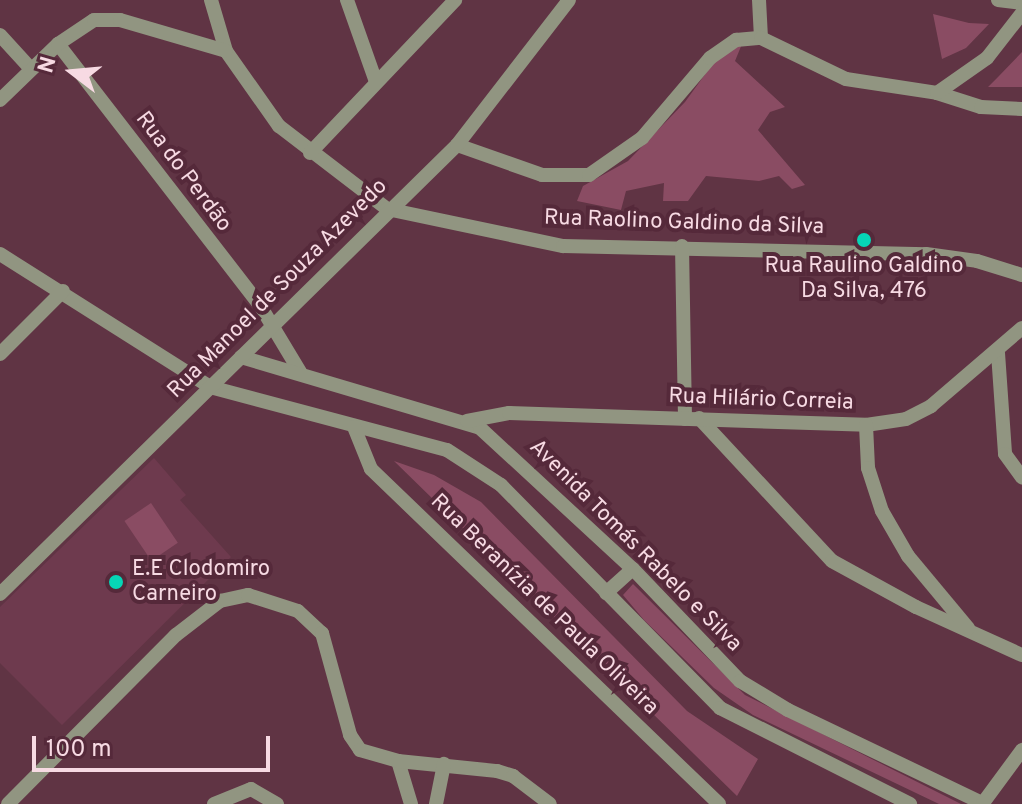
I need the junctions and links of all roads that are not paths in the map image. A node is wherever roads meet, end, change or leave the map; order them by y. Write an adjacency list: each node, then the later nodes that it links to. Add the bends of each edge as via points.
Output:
1 (211, 0): 12 (street, Rua Raolino Galdino da Silva)
2 (347, 0): 14 (street)
3 (455, 0): 14 (street)
4 (569, 0): 18 (street, Rua Manoel de Souza Azevedo)
5 (759, 0): 10 (street)
6 (998, 0): 7 (street)
7 (1022, 3)
8 (1022, 13): 15 (street, via 987,58)
9 (0, 35): 13 (street)
10 (761, 38): 15 (street, via 830,75); 18 (street, via 725,44 642,138 589,175 542,175)
11 (58, 44): 12 (street, via 87,22 111,19); 13 (street); 25 (street, Rua do Perdão)
12 (226, 51): 19 (street, Rua Raolino Galdino da Silva, via 279,126)
13 (31, 69): 16 (street)
14 (376, 82): 19 (street)
15 (937, 93): 17 (street, via 981,107)
16 (0, 100)
17 (1022, 109)
18 (457, 145): 20 (street, Rua Manoel de Souza Azevedo)
19 (310, 153): 20 (street, Rua Raolino Galdino da Silva)
20 (387, 209): 21 (street, Rua Raolino Galdino da Silva, via 563,246); 25 (street, Rua Manoel de Souza Azevedo)
21 (682, 246): 23 (street, Rua Raolino Galdino da Silva, via 926,254 977,261); 32 (street)
22 (0, 254): 24 (street)
23 (1022, 275)
24 (63, 291): 28 (street); 31 (street)
25 (273, 326): 29 (street, Rua Manoel de Souza Azevedo); 30 (street, Rua do Perdão, via 283,351)
26 (1022, 328): 27 (street, Rua Hilário Correia)
27 (998, 353): 34 (street, Rua Hilário Correia, via 918,413); 36 (street, via 1005,454)
28 (0, 354)
29 (241, 357): 30 (street, Avenida Tomás Rabelo e Silva); 31 (street, Rua Manoel de Souza Azevedo)
30 (300, 372): 33 (street, Avenida Tomás Rabelo e Silva)
31 (210, 387): 35 (street); 39 (street, Rua Manoel de Souza Azevedo)
32 (692, 419): 33 (street, Rua Hilário Correia, via 509,413); 34 (street, Rua Hilário Correia); 40 (street, via 832,561)
33 (467, 421): 37 (street, Avenida Tomás Rabelo e Silva, via 494,437)
34 (866, 425): 40 (street, via 868,468 882,511 908,556)
35 (354, 427): 38 (street, via 447,450 501,485); 51 (street, Rua Beranízia de Paula Oliveira, via 371,469)
36 (1022, 477)
37 (633, 569): 38 (street); 53 (street, Avenida Tomás Rabelo e Silva, via 740,681 788,710)
38 (606, 593): 52 (street, via 720,708)
39 (0, 594)
40 (971, 631): 41 (street)
41 (1022, 655)
42 (1022, 750): 53 (street)
43 (398, 761): 44 (street); 45 (street, via 373,756 354,744 322,633 298,611 248,595 220,601 176,635); 48 (street)
44 (444, 764): 49 (street); 50 (street, via 513,776)
45 (8, 804)
46 (214, 804): 47 (street, via 251,789)
47 (277, 804)
48 (411, 804)
49 (436, 804)
50 (550, 804)
51 (719, 804)
52 (910, 804)
53 (984, 804)

